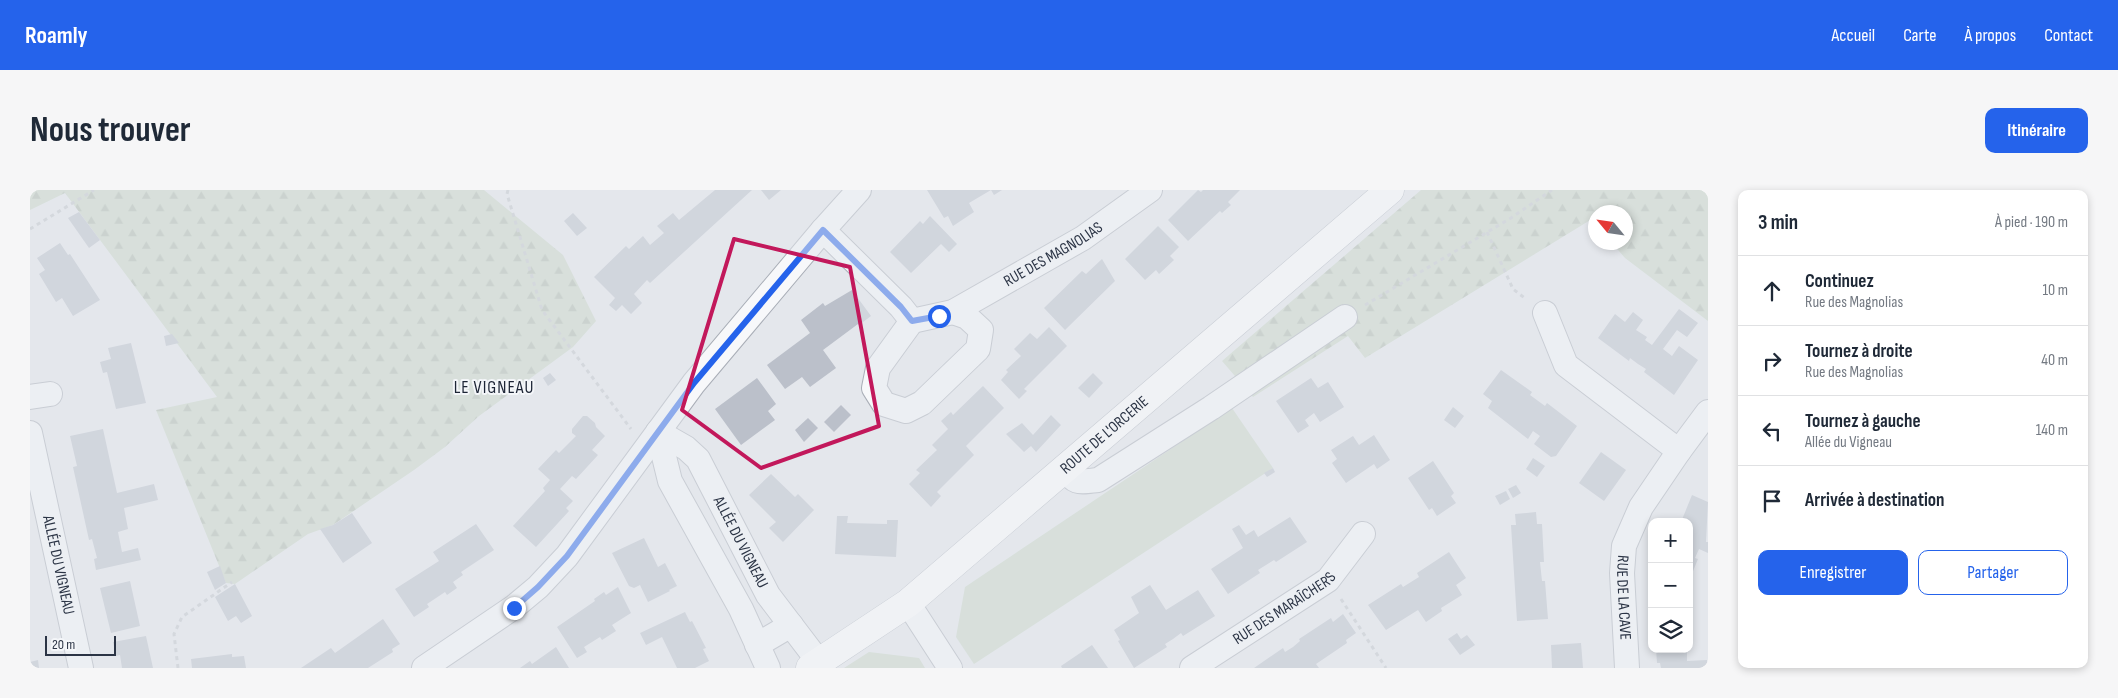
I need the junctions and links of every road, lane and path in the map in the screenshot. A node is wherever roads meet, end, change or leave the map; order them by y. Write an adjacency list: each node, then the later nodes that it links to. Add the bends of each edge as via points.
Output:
1 (94, 190): 7 (path)
2 (508, 190): 16 (path, via 506,194 542,310)
3 (859, 190): 8 (street)
4 (1150, 190): 10 (street, RUE DES MAGNOLIAS, via 1083,238)
5 (1390, 190): 18 (street, ROUTE DE L'ORCERIE)
6 (1552, 190): 9 (path)
7 (30, 228)
8 (823, 230): 13 (street); 16 (street, via 694,383)
9 (1487, 232): 11 (path, via 1513,289); 12 (path)
10 (953, 312): 13 (street, RUE DES MAGNOLIAS); 13 (street, via 967,317 981,330 978,349 922,402 906,411 884,404 874,388 878,368)
11 (1545, 313): 17 (street, via 1566,366)
12 (1345, 317): 18 (street, via 1098,480 1079,482 1071,478)
13 (912, 321)
14 (1708, 412): 17 (street, RUE DE LA CAVE)
15 (30, 433): 26 (street, ALLÉE DU VIGNEAU)
16 (652, 440): 23 (street, ALLÉE DU VIGNEAU, via 686,448 698,459 768,595); 24 (street, ALLÉE DU VIGNEAU, via 670,481 741,609); 28 (street, via 567,556 538,587 514,608)
17 (1679, 451): 33 (street, RUE DE LA CAVE, via 1641,507 1624,546 1622,573)
18 (1064, 468): 22 (street, ROUTE DE L'ORCERIE)
19 (1364, 534): 20 (street, RUE DES MARAÎCHERS)
20 (1328, 580): 31 (street, RUE DES MARAÎCHERS); 32 (path)
21 (232, 582): 27 (path, via 182,617 174,634)
22 (908, 604): 25 (street, ROUTE DE L'ORCERIE); 30 (street)
23 (791, 625): 24 (street); 25 (street, ALLÉE DU VIGNEAU)
24 (757, 645): 29 (street, ALLÉE DU VIGNEAU)
25 (815, 665)
26 (81, 668)
27 (178, 668)
28 (424, 668)
29 (768, 668)
30 (950, 668)
31 (1192, 668)
32 (1386, 668)
33 (1627, 668)

